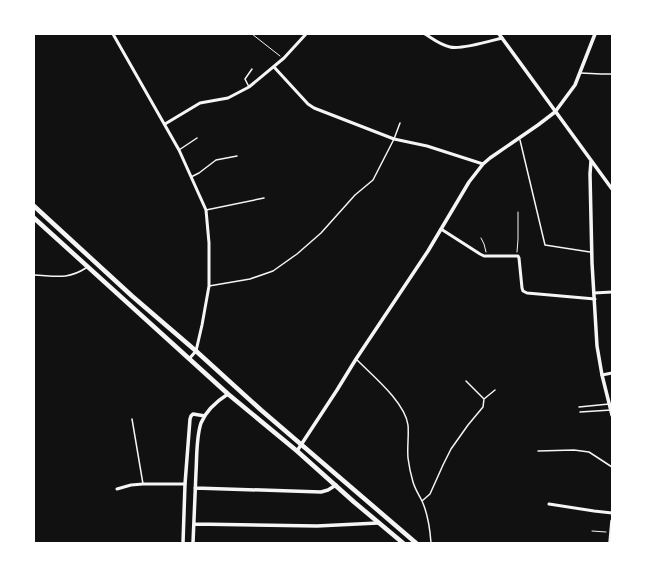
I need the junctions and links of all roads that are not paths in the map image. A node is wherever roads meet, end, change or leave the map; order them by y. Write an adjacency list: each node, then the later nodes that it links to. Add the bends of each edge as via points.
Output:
1 (113, 34): 14 (street)
2 (306, 34): 7 (street)
3 (425, 34): 6 (street, via 451,48)
4 (499, 34): 6 (street)
5 (595, 34): 9 (street)
6 (502, 38): 12 (street)
7 (274, 67): 11 (street); 17 (street, via 314,108)
8 (252, 69): 11 (lane, via 244,78)
9 (581, 73): 10 (lane); 12 (street)
10 (612, 74)
11 (249, 87): 14 (street, via 228,98 200,103)
12 (555, 112): 16 (street); 20 (street)
13 (400, 123): 17 (lane)
14 (164, 124): 18 (street)
15 (197, 138): 18 (lane)
16 (519, 138): 21 (street); 29 (lane, via 545,245)
17 (394, 139): 21 (street, via 427,146); 32 (lane, via 373,180 297,254 273,271 250,279)
18 (179, 150): 22 (street)
19 (236, 156): 22 (lane, via 216,160)
20 (591, 161): 23 (street); 29 (street)
21 (483, 164): 28 (street)
22 (191, 177): 26 (street)
23 (612, 190)
24 (264, 198): 26 (lane)
25 (34, 206): 36 (main road)
26 (206, 210): 32 (street)
27 (34, 218): 30 (main road)
28 (441, 229): 35 (street, via 480,254 518,256 522,288 527,293); 37 (street)
29 (592, 252): 34 (street)
30 (88, 267): 31 (lane, via 68,276); 38 (main road)
31 (34, 275)
32 (209, 286): 36 (street)
33 (612, 292): 34 (street)
34 (594, 293): 35 (street)
35 (595, 299): 40 (street, via 597,346)
36 (196, 351): 38 (street); 52 (main road)
37 (356, 359): 52 (street); 61 (lane, via 389,391 405,414 408,424 410,470)
38 (189, 360): 43 (main road)
39 (612, 373): 40 (street)
40 (602, 375): 45 (street)
41 (466, 381): 44 (lane)
42 (495, 390): 44 (lane)
43 (228, 394): 50 (street, via 220,399); 53 (main road)
44 (484, 399): 61 (lane, via 483,407 451,449 430,494)
45 (609, 404): 46 (lane); 47 (street)
46 (579, 407)
47 (611, 410): 48 (lane); 49 (street)
48 (580, 412)
49 (612, 415)
50 (206, 416): 57 (street, via 193,414 190,419); 59 (street, via 199,432)
51 (132, 419): 56 (lane)
52 (301, 444): 53 (street); 73 (main road)
53 (297, 451): 58 (main road)
54 (538, 451): 55 (lane, via 589,452)
55 (612, 467)
56 (143, 484): 57 (street); 60 (street)
57 (184, 484): 69 (street)
58 (336, 485): 59 (street, via 321,492); 65 (main road)
59 (195, 488): 66 (street)
60 (117, 489)
61 (422, 501): 74 (lane)
62 (549, 504): 63 (street)
63 (612, 513)
64 (612, 521): 67 (street)
65 (378, 523): 66 (street, via 317,526); 68 (main road)
66 (194, 524): 70 (street)
67 (611, 532): 75 (street)
68 (397, 537): 71 (main road); 72 (main road)
69 (183, 543)
70 (193, 543)
71 (398, 543)
72 (403, 543)
73 (416, 543)
74 (431, 543)
75 (610, 543)

